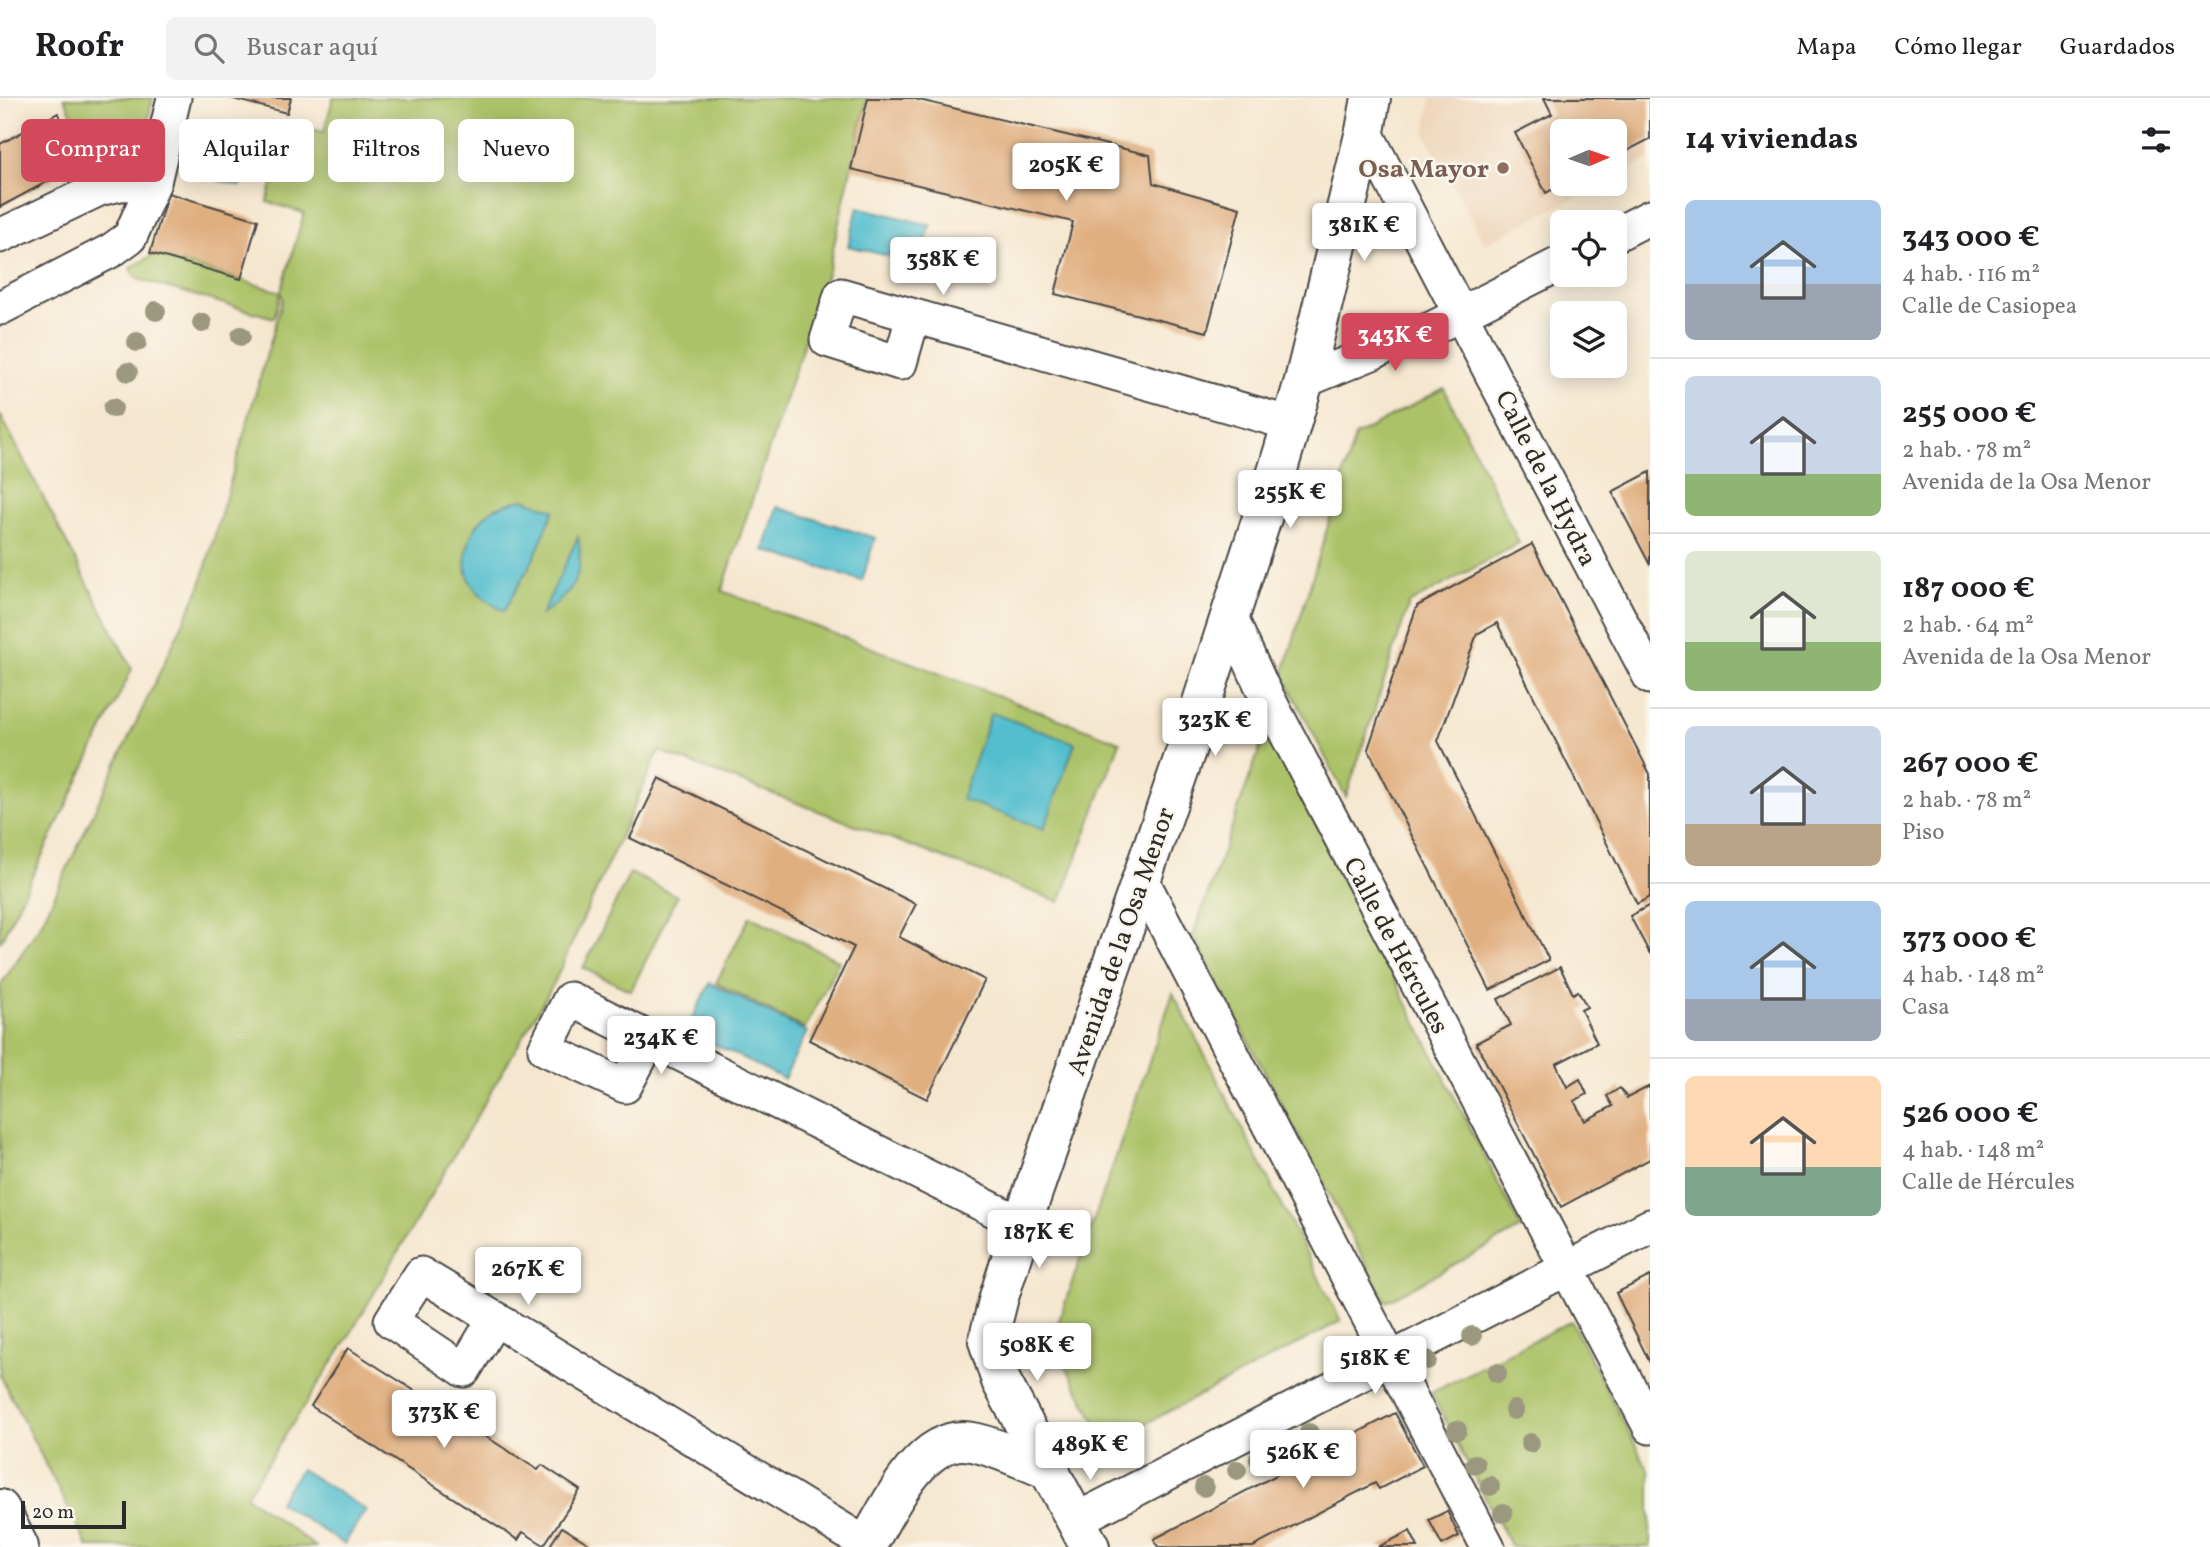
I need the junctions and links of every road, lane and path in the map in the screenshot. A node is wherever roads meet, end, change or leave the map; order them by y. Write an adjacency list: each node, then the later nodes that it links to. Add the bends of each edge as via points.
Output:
1 (174, 98): 3 (street)
2 (1368, 114): 10 (street, Calle de la Hydra); 12 (street, Avenida de la Osa Menor)
3 (165, 134)
4 (153, 182): 7 (street, via 99,189); 9 (street, via 131,237)
5 (1650, 217): 6 (street)
6 (1627, 229)
7 (0, 236)
8 (1550, 269): 10 (street)
9 (0, 308)
10 (1462, 313): 12 (street); 15 (street, Calle de la Hydra)
11 (913, 317): 13 (street)
12 (1304, 381): 13 (street, Avenida de la Osa Menor)
13 (1292, 424): 14 (street, Avenida de la Osa Menor)
14 (1231, 618): 16 (street, Avenida de la Osa Menor); 20 (street, Calle de Hércules, via 1262,687)
15 (1650, 677)
16 (1142, 880): 18 (street, Avenida de la Osa Menor); 22 (street)
17 (650, 1039): 18 (street)
18 (1022, 1224): 24 (street, Avenida de la Osa Menor, via 988,1341 1001,1381)
19 (1650, 1226): 20 (street)
20 (1567, 1270): 22 (street); 23 (street, Calle de Hércules)
21 (495, 1318): 27 (street)
22 (1390, 1358): 26 (street); 29 (street)
23 (1650, 1427)
24 (1051, 1471): 26 (street, Avenida de la Osa Menor); 27 (street, via 982,1444 946,1443 904,1482)
25 (0, 1510): 28 (street)
26 (1083, 1534)
27 (867, 1546)
28 (19, 1547)
29 (1488, 1547)

